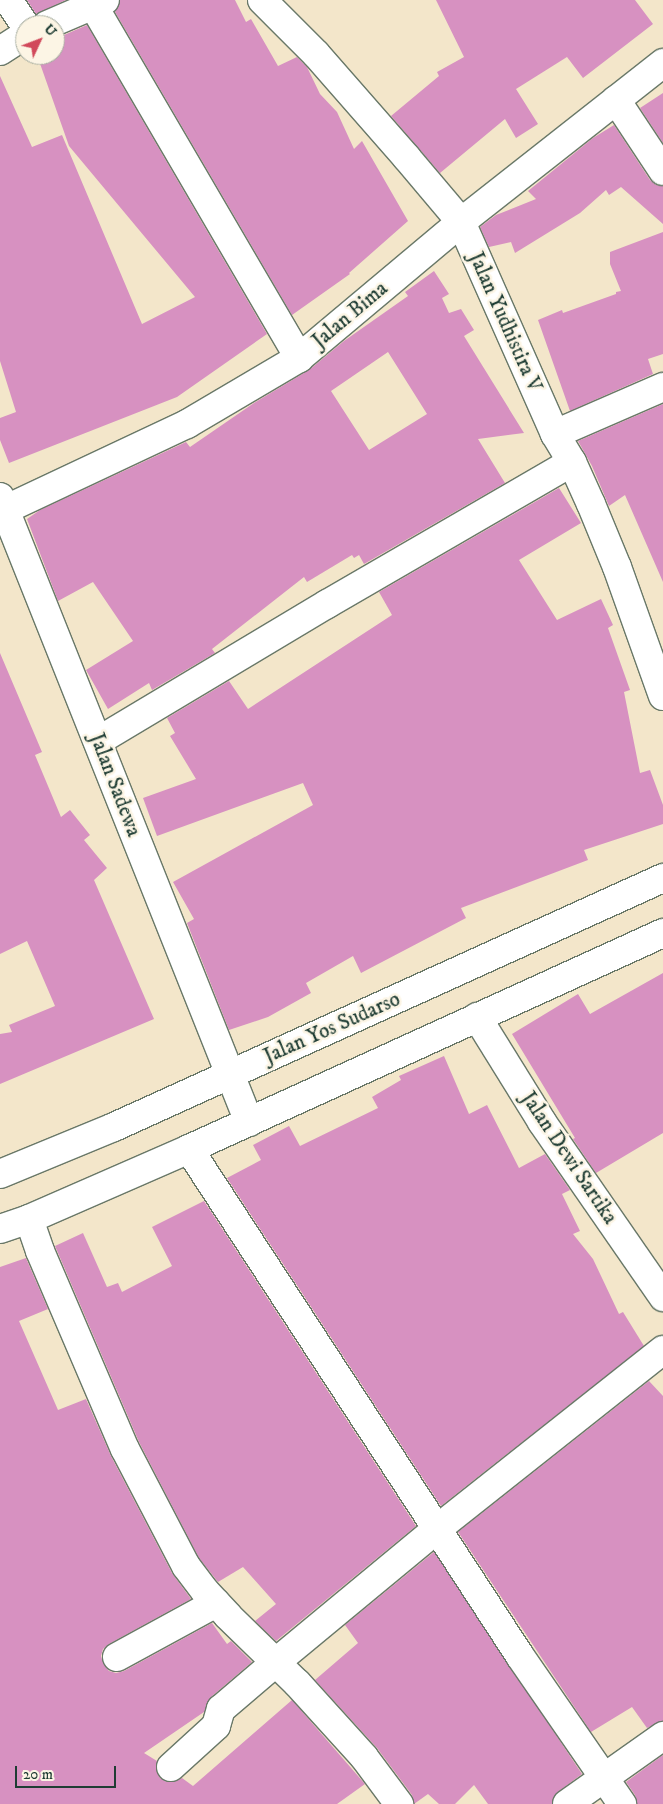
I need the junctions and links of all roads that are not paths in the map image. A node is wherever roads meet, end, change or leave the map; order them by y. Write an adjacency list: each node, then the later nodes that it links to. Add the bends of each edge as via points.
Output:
1 (8, 0): 4 (street)
2 (262, 0): 11 (street, Jalan Yudhistira V, via 316,54)
3 (99, 3): 5 (street); 12 (street)
4 (18, 15)
5 (65, 17)
6 (15, 41): 7 (street)
7 (0, 51)
8 (663, 62): 9 (street, Jalan Bima)
9 (616, 100): 10 (street); 11 (street, Jalan Bima)
10 (663, 171)
11 (461, 222): 12 (street, Jalan Bima); 14 (street, Jalan Yudhistira V)
12 (299, 358): 16 (street, Jalan Bima, via 187,424)
13 (663, 388): 14 (street)
14 (555, 434): 15 (street, Jalan Yudhistira V)
15 (572, 462): 17 (street, Jalan Yudhistira V, via 618,567); 18 (street)
16 (2, 506): 18 (street, Jalan Sadewa)
17 (663, 696)
18 (98, 741): 22 (street, Jalan Sadewa)
19 (663, 878): 22 (street, Jalan Yos Sudarso)
20 (663, 933): 21 (street)
21 (478, 1017): 23 (street); 28 (street, Jalan Dewi Sartika, via 542,1122)
22 (228, 1075): 23 (street, Jalan Sadewa); 25 (street, Jalan Yos Sudarso)
23 (249, 1122): 24 (street)
24 (189, 1149): 26 (street); 30 (street)
25 (0, 1174)
26 (29, 1219): 27 (street); 31 (street, via 125,1449 186,1566)
27 (0, 1229)
28 (663, 1297)
29 (663, 1350): 30 (street)
30 (436, 1529): 33 (street); 36 (street)
31 (216, 1603): 32 (street); 33 (street)
32 (117, 1657)
33 (276, 1662): 35 (street, via 222,1709 216,1726); 37 (street, via 364,1757)
34 (663, 1736): 36 (street)
35 (171, 1767)
36 (603, 1779): 38 (street); 39 (street)
37 (399, 1804)
38 (567, 1804)
39 (622, 1804)

